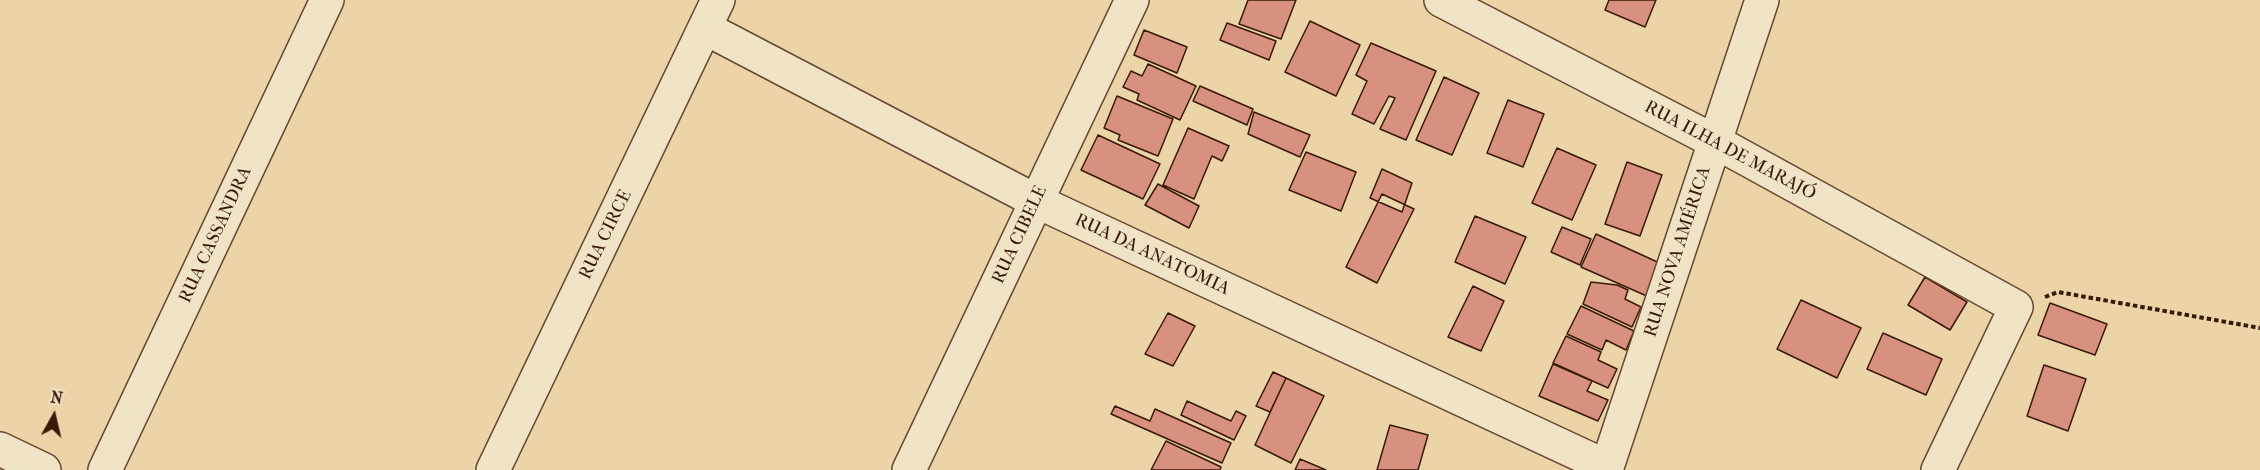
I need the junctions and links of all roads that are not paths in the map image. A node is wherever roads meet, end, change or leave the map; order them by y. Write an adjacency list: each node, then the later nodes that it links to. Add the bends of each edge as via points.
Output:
1 (327, 0): 11 (street, RUA CASSANDRA)
2 (1132, 0): 7 (street, RUA CIBELE)
3 (1441, 0): 6 (street, RUA ILHA DE MARAJÓ)
4 (1762, 0): 6 (street, RUA NOVA AMÉRICA)
5 (712, 14): 7 (street, RUA DA ANATOMIA); 12 (street, RUA CIRCE)
6 (1714, 141): 9 (street, RUA NOVA AMÉRICA); 14 (street, RUA ILHA DE MARAJÓ, via 2016,307)
7 (1036, 201): 9 (street, RUA DA ANATOMIA); 13 (street, RUA CIBELE)
8 (0, 449): 10 (street)
9 (1607, 469)
10 (44, 470)
11 (105, 470)
12 (493, 470)
13 (909, 470)
14 (1938, 470)

